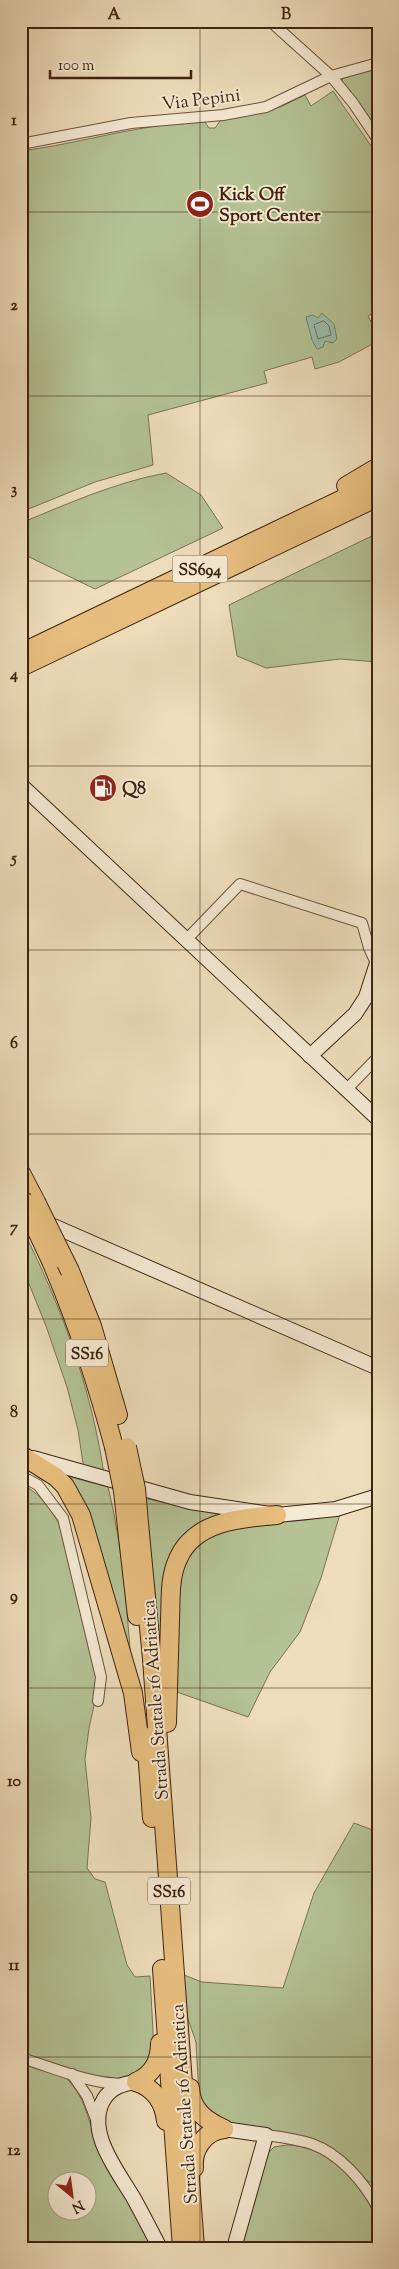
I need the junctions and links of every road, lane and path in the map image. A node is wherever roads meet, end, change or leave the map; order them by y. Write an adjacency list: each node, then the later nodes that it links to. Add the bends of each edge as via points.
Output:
1 (270, 21): 3 (street)
2 (378, 63): 3 (street, Via Pepini)
3 (331, 76): 4 (street); 5 (street, Via Pepini, via 266,106 223,115 132,123)
4 (378, 140)
5 (21, 144)
6 (378, 467): 11 (highway, via 269,528)
7 (378, 482): 11 (highway, SS694)
8 (378, 497): 10 (highway, SS694)
9 (378, 507): 10 (highway, via 330,529)
10 (306, 532): 13 (highway, SS694)
11 (238, 550): 12 (highway, SS694)
12 (64, 633): 14 (highway, via 50,633); 15 (highway, SS694)
13 (93, 633): 16 (highway, SS694); 17 (highway, via 81,645)
14 (21, 646)
15 (21, 654)
16 (21, 667)
17 (21, 674)
18 (21, 785): 19 (street)
19 (186, 940): 20 (street, via 240,884 362,923 369,948); 21 (street)
20 (377, 961): 21 (street, via 366,997 355,1014)
21 (310, 1056): 23 (street)
22 (378, 1056): 23 (street)
23 (346, 1090): 24 (street)
24 (378, 1119)
25 (21, 1161): 26 (highway)
26 (26, 1189): 29 (highway, Strada Statale 16 Adriatica / SS16, bridge); 29 (highway, Strada Statale 16 Adriatica / SS16, bridge, via 70,1271 105,1368)
27 (21, 1212): 28 (street)
28 (378, 1368)
29 (120, 1447): 35 (highway, Strada Statale 16 Adriatica / SS16, bridge, via 136,1489 134,1535)
30 (21, 1455): 33 (street, via 190,1502); 35 (highway, via 56,1477 65,1486 81,1515 133,1693 144,1772)
31 (21, 1476): 34 (street, via 38,1485 63,1518 100,1677)
32 (374, 1497): 33 (street, via 318,1512)
33 (277, 1515): 35 (highway, via 243,1518 211,1528 191,1542 178,1559 171,1588 166,1770)
34 (98, 1701)
35 (155, 1781): 36 (highway, Strada Statale 16 Adriatica / SS16); 37 (highway, Strada Statale 16 Adriatica / SS16)
36 (162, 1966): 40 (highway, via 158,1984 160,2054 154,2068); 44 (highway, Strada Statale 16 Adriatica / SS16)
37 (180, 2028): 42 (highway, via 186,2040 193,2104 206,2119); 46 (highway, Strada Statale 16 Adriatica / SS16)
38 (21, 2058): 39 (street)
39 (71, 2073): 40 (street, via 95,2080); 41 (street)
40 (130, 2083): 41 (street, via 117,2086 107,2095); 44 (highway, via 150,2089 162,2104 169,2162)
41 (97, 2122): 47 (street, via 110,2158)
42 (224, 2129): 43 (street); 46 (highway, via 204,2138 193,2160 198,2214)
43 (266, 2135): 45 (street, via 311,2143 331,2154 357,2177); 48 (street)
44 (176, 2177): 46 (highway, Strada Statale 16 Adriatica / SS16)
45 (378, 2208)
46 (191, 2245)
47 (160, 2248)
48 (234, 2248)

